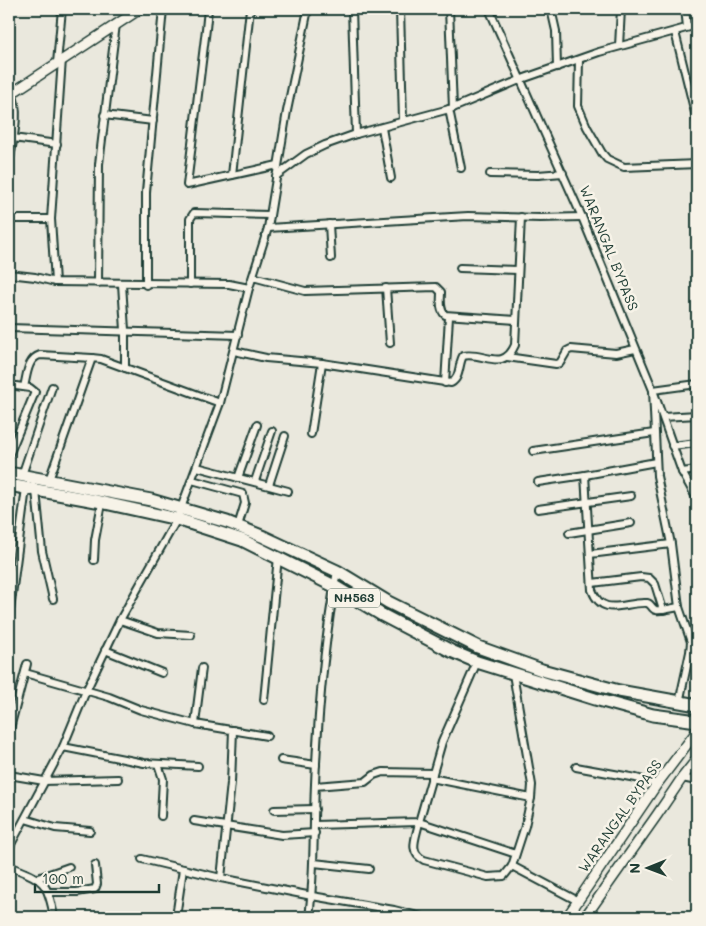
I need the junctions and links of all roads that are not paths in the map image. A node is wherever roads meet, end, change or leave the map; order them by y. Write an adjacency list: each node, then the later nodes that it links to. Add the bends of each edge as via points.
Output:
1 (62, 9): 20 (street)
2 (163, 9): 26 (street)
3 (208, 9): 38 (street, via 186,185)
4 (250, 9): 38 (street)
5 (308, 9): 35 (street)
6 (352, 9): 30 (street)
7 (400, 9): 27 (street)
8 (449, 9): 24 (street)
9 (489, 9): 22 (street, WARANGAL BYPASS)
10 (551, 9): 21 (street, via 556,31)
11 (621, 9): 18 (street)
12 (685, 9): 16 (street)
13 (134, 10): 14 (main road)
14 (116, 24): 20 (main road); 25 (street)
15 (697, 24): 16 (street)
16 (688, 27): 17 (street)
17 (675, 32): 18 (street); 28 (street)
18 (619, 46): 19 (street)
19 (578, 60): 21 (street); 34 (street, via 581,116 608,159 624,167)
20 (60, 61): 23 (main road); 32 (street)
21 (557, 67): 22 (street)
22 (522, 79): 24 (street); 37 (street, WARANGAL BYPASS)
23 (10, 94): 31 (street, via 16,102)
24 (451, 109): 27 (street); 36 (street)
25 (104, 116): 26 (street); 55 (street, via 99,164)
26 (153, 120): 57 (street, via 146,192)
27 (403, 121): 29 (street)
28 (697, 121)
29 (382, 128): 30 (street); 41 (street)
30 (356, 134): 40 (street, via 306,154)
31 (13, 138): 32 (street); 33 (street)
32 (56, 144): 46 (street)
33 (9, 164)
34 (697, 164)
35 (278, 165): 38 (street); 40 (street)
36 (461, 168)
37 (563, 173): 39 (street); 44 (street, WARANGAL BYPASS)
38 (232, 174)
39 (490, 174)
40 (276, 176): 42 (street)
41 (391, 178)
42 (270, 215): 48 (street); 58 (street, via 194,213 190,219)
43 (521, 217): 44 (street); 47 (street, via 468,216); 51 (street)
44 (582, 217): 67 (street, WARANGAL BYPASS)
45 (9, 219): 46 (street)
46 (51, 219): 54 (street)
47 (329, 224): 48 (street); 49 (street)
48 (268, 228): 53 (street)
49 (331, 258)
50 (460, 268): 51 (street)
51 (518, 270): 62 (street)
52 (9, 274): 54 (street)
53 (253, 277): 59 (street); 60 (street, via 305,291)
54 (55, 282): 55 (street)
55 (98, 283): 56 (street)
56 (122, 284): 57 (street); 64 (street)
57 (146, 284): 58 (street)
58 (190, 284): 59 (street, via 229,284)
59 (249, 288): 65 (street)
60 (386, 288): 61 (street, via 436,288 441,292 442,312); 66 (street)
61 (449, 316): 62 (street); 73 (street)
62 (516, 320): 69 (street, via 515,345)
63 (9, 328): 64 (street)
64 (125, 330): 65 (street); 72 (street)
65 (238, 335): 68 (street)
66 (390, 343)
67 (635, 348): 69 (street, via 620,353 570,349 556,364); 78 (street, WARANGAL BYPASS)
68 (234, 351): 71 (street, via 266,358); 79 (street)
69 (507, 357): 73 (street, via 495,360 463,356 458,377 451,383)
70 (92, 358): 72 (street); 76 (street, via 35,357 30,362); 99 (street)
71 (322, 363): 73 (street); 85 (street)
72 (125, 368): 79 (street)
73 (445, 383)
74 (697, 384): 78 (street)
75 (9, 385): 76 (street)
76 (24, 387): 90 (street, via 33,390 34,394)
77 (52, 387): 96 (street)
78 (653, 390): 81 (street, WARANGAL BYPASS); 84 (street)
79 (220, 403): 92 (street)
80 (697, 416): 81 (street)
81 (663, 418): 88 (street, WARANGAL BYPASS)
82 (257, 425): 98 (street)
83 (272, 431): 101 (street)
84 (654, 433): 89 (street); 91 (street)
85 (311, 434)
86 (286, 436): 104 (street)
87 (697, 443): 88 (street)
88 (672, 446): 94 (street, WARANGAL BYPASS)
89 (533, 451)
90 (9, 455)
91 (656, 462): 97 (street); 117 (street)
92 (196, 467): 98 (street); 100 (street)
93 (697, 470): 94 (street)
94 (682, 472): 108 (street, WARANGAL BYPASS)
95 (9, 473): 96 (highway, NH563)
96 (22, 475): 99 (highway, NH563)
97 (585, 475): 102 (street); 110 (street)
98 (238, 478): 101 (street)
99 (49, 480): 112 (highway, NH563, via 151,500)
100 (192, 480): 112 (street); 114 (street, via 243,494 245,503)
101 (255, 482): 104 (street)
102 (538, 482)
103 (9, 485): 105 (highway, NH563)
104 (269, 485): 106 (street)
105 (31, 489): 109 (highway, NH563); 124 (street); 125 (street)
106 (288, 491)
107 (631, 496): 110 (street)
108 (697, 499)
109 (102, 503): 112 (highway, NH563); 120 (street)
110 (587, 503): 111 (street); 115 (street)
111 (538, 509)
112 (179, 514): 114 (highway, NH563); 119 (highway, NH563); 129 (street)
113 (631, 523): 115 (street)
114 (238, 526): 121 (highway, NH563)
115 (589, 531): 116 (street); 118 (street)
116 (569, 533)
117 (671, 544): 118 (street); 126 (street)
118 (590, 554): 122 (street)
119 (278, 557): 123 (highway, NH563); 139 (street)
120 (94, 560)
121 (337, 571): 123 (street); 140 (highway, NH563, via 388,602 478,646 542,670 639,696)
122 (592, 583): 127 (street, via 593,594 606,606 646,603 654,610); 127 (street, via 649,578 655,584)
123 (334, 586): 132 (highway, NH563, via 382,615); 152 (street)
124 (11, 587): 128 (street)
125 (53, 599)
126 (679, 607): 127 (street); 140 (street, via 691,642)
127 (663, 610)
128 (9, 618)
129 (120, 620): 130 (street, via 158,633); 131 (street)
130 (190, 635)
131 (105, 650): 136 (street); 138 (street)
132 (477, 662): 137 (highway, NH563); 156 (street, via 442,742)
133 (28, 664): 135 (street)
134 (202, 668): 143 (street)
135 (25, 673): 138 (street); 146 (street)
136 (162, 673)
137 (513, 674): 142 (highway, NH563, via 653,715); 163 (street, via 532,785)
138 (86, 691): 143 (street); 148 (street)
139 (264, 700)
140 (679, 703): 141 (highway, NH563)
141 (697, 705)
142 (697, 721)
143 (194, 724): 144 (street)
144 (233, 730): 147 (street); 171 (street)
145 (697, 731): 161 (main road, WARANGAL BYPASS)
146 (9, 732)
147 (267, 736)
148 (63, 747): 151 (street); 160 (street)
149 (697, 758): 157 (main road, WARANGAL BYPASS)
150 (281, 760): 152 (street)
151 (158, 764): 153 (street); 166 (street, via 163,779)
152 (316, 765): 162 (street)
153 (198, 766)
154 (576, 767): 161 (street)
155 (9, 774): 160 (street)
156 (432, 775): 162 (street, via 383,772 361,783); 163 (street); 169 (street)
157 (682, 778): 159 (street); 194 (main road, WARANGAL BYPASS)
158 (118, 779): 160 (street)
159 (697, 780)
160 (44, 781): 167 (street)
161 (657, 784): 188 (main road, WARANGAL BYPASS)
162 (315, 786): 164 (street)
163 (531, 798): 175 (street)
164 (315, 809): 165 (street); 170 (street)
165 (274, 810)
166 (161, 816)
167 (25, 819): 172 (street, via 48,827); 174 (street)
168 (194, 821): 171 (street)
169 (419, 822): 170 (street); 175 (street); 181 (street, via 414,848 420,858 494,878 504,876)
170 (315, 824): 173 (street)
171 (226, 826): 173 (street, via 282,835); 185 (street)
172 (90, 831)
173 (315, 833): 177 (street)
174 (9, 848)
175 (516, 854): 181 (street)
176 (142, 860): 183 (street)
177 (314, 862): 182 (street); 187 (street)
178 (95, 865): 186 (street, via 97,884 94,889)
179 (9, 866): 184 (street)
180 (69, 866): 184 (street)
181 (512, 866): 188 (street)
182 (369, 868)
183 (183, 869): 185 (street); 190 (street)
184 (38, 878): 186 (street)
185 (221, 878): 187 (street)
186 (48, 892): 189 (street)
187 (312, 896): 191 (street); 192 (street)
188 (578, 901): 193 (main road, WARANGAL BYPASS)
189 (55, 917)
190 (176, 917)
191 (309, 917)
192 (422, 917)
193 (567, 917)
194 (587, 917)

